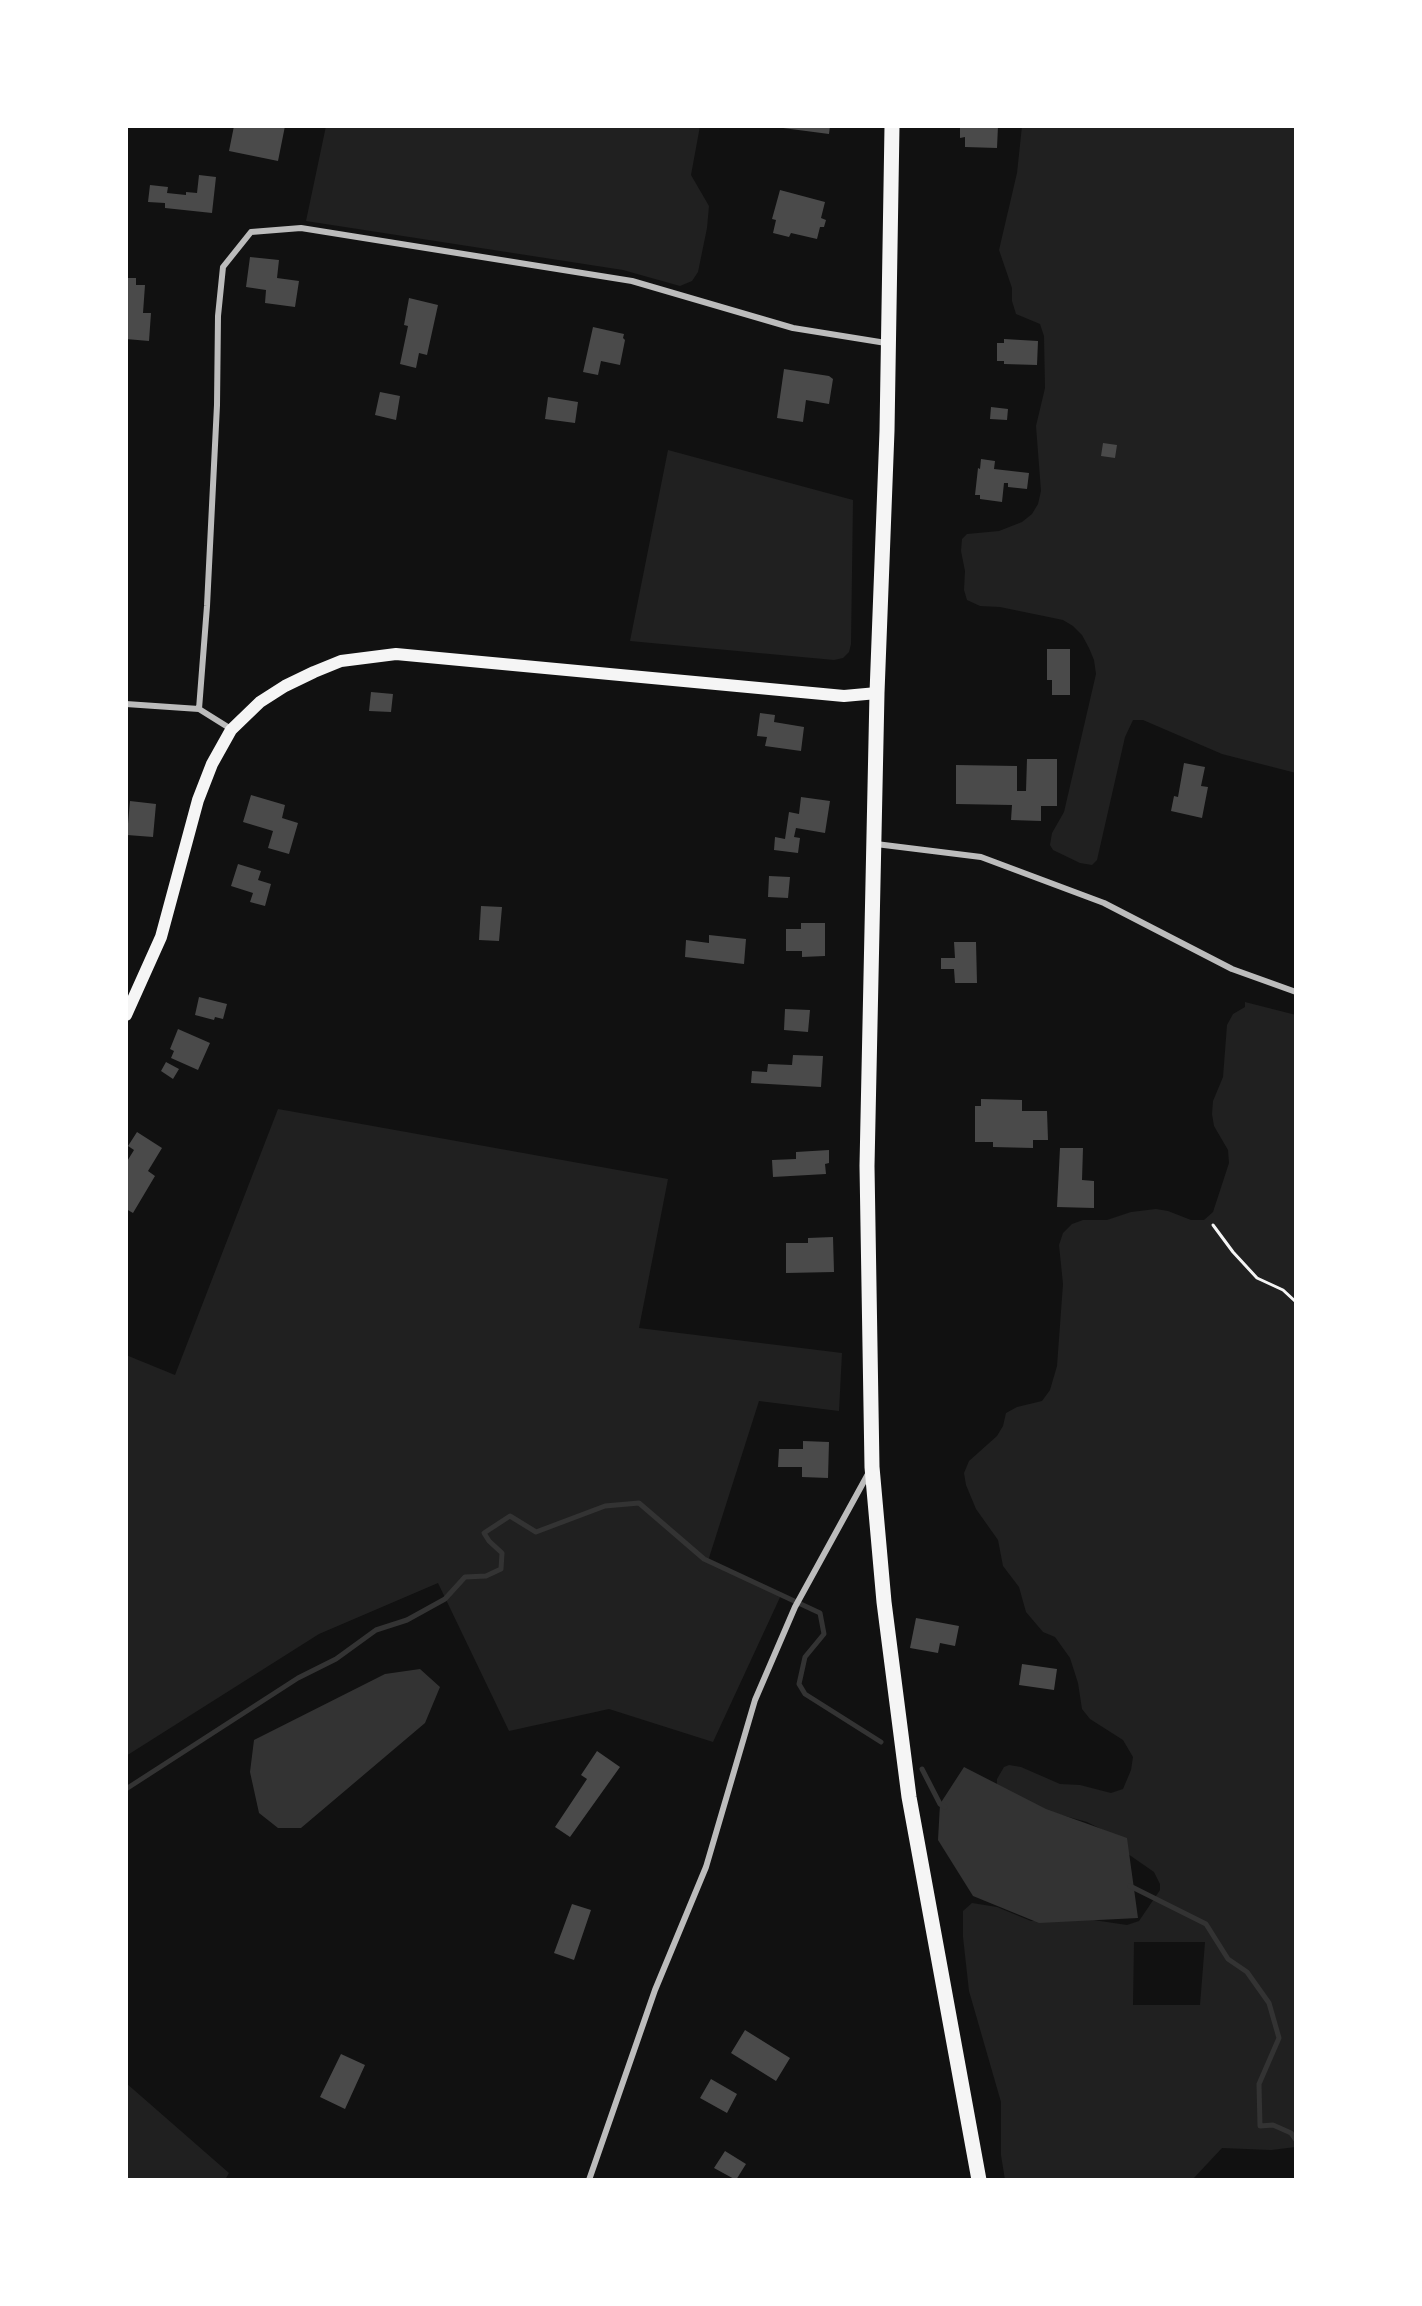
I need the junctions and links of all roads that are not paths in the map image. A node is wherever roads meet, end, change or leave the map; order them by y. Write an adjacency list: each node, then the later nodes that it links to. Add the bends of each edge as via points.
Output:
1 (892, 126): 2 (main road)
2 (887, 343): 3 (main road); 5 (street, via 793,328 632,281 301,228 250,232 223,267)
3 (877, 693): 6 (main road, via 844,696 396,654 341,661 314,672 260,702); 7 (main road)
4 (126, 704): 5 (street)
5 (199, 709): 6 (street)
6 (231, 730): 9 (main road, via 198,800 161,937)
7 (875, 844): 8 (street, via 981,857 1104,903 1232,969); 10 (main road, via 867,1166)
8 (1296, 992)
9 (126, 1014)
10 (872, 1467): 11 (street, via 795,1607 755,1700 706,1867 655,1990); 12 (main road, via 905,1766)
11 (589, 2180)
12 (979, 2180)

